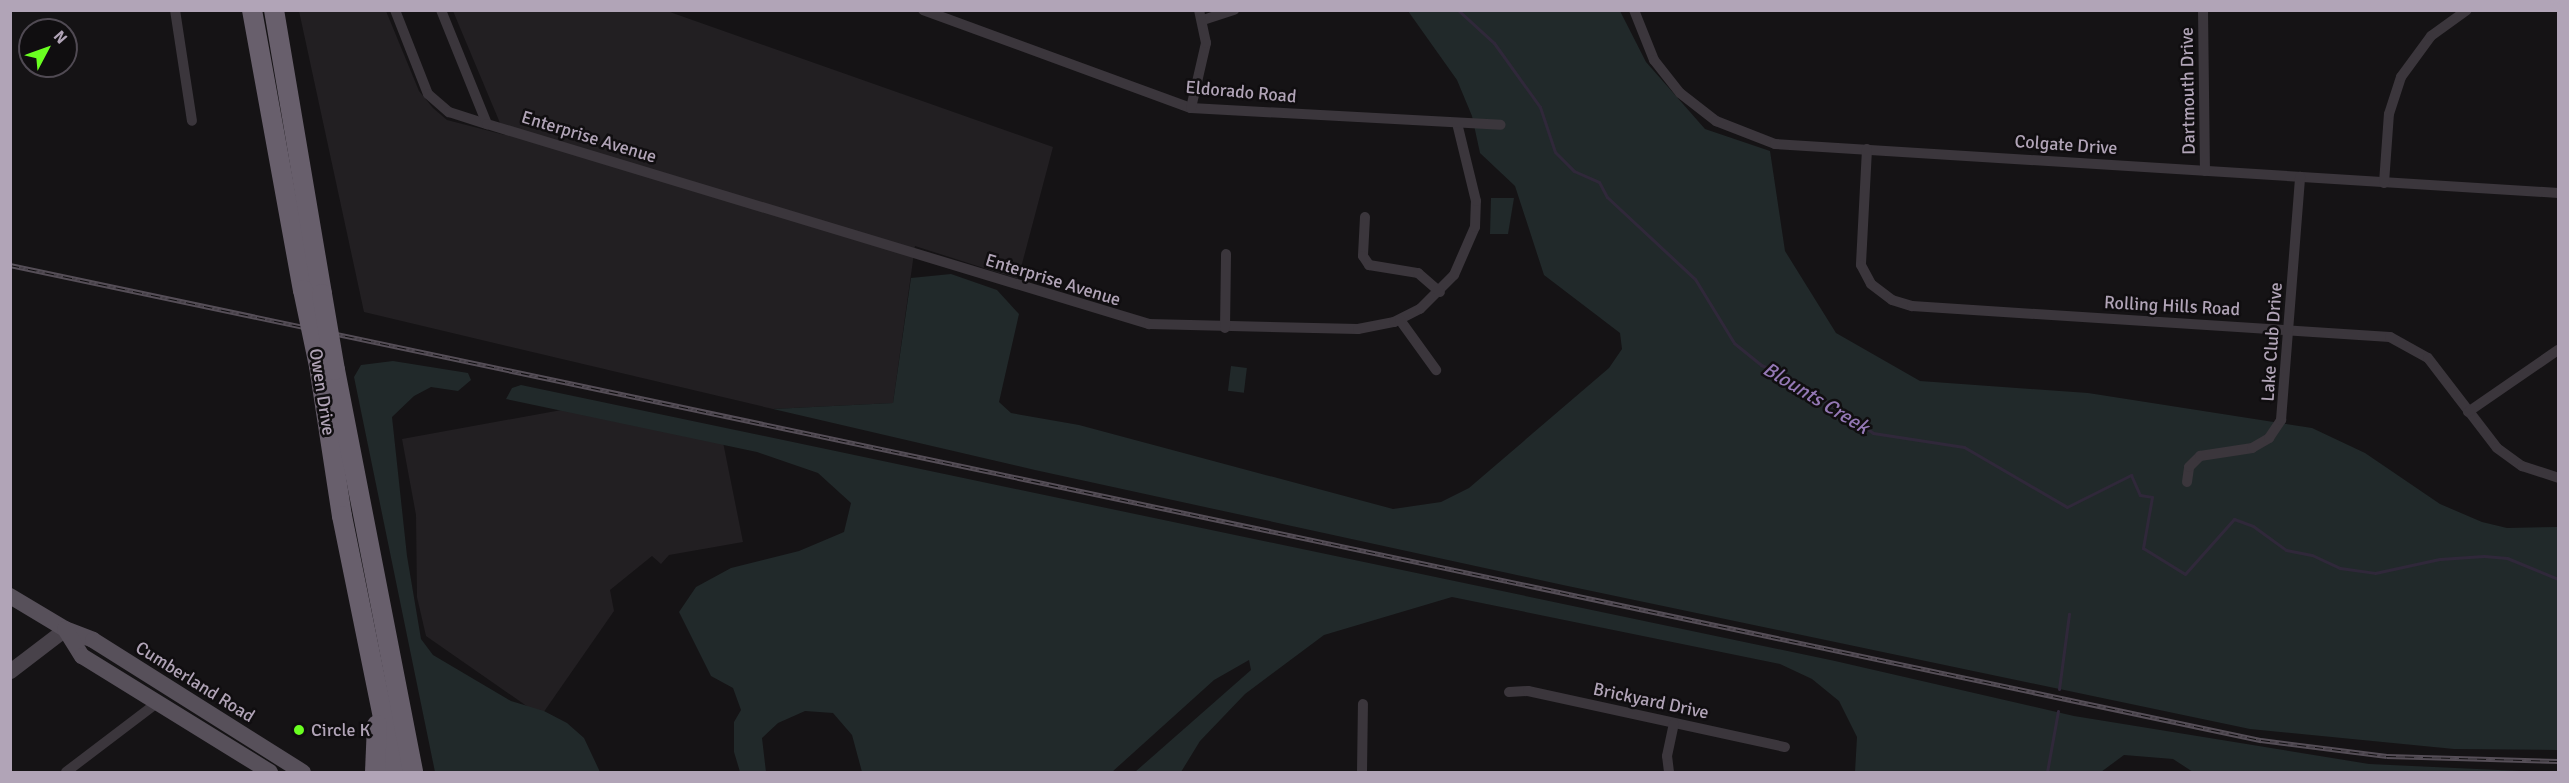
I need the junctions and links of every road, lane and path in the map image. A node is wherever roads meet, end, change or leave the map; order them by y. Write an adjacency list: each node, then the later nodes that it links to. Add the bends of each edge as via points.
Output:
1 (175, 10): 13 (street)
2 (252, 10): 24 (highway, Owen Drive)
3 (274, 10): 24 (highway, Owen Drive)
4 (395, 10): 15 (street, Enterprise Avenue, via 428,94 449,112)
5 (441, 10): 15 (street)
6 (923, 10): 12 (street, Eldorado Road)
7 (1234, 10): 11 (street)
8 (1634, 10): 17 (street, Colgate Drive, via 1644,40 1666,76 1716,121 1775,144)
9 (2203, 10): 18 (street, Dartmouth Drive)
10 (2460, 12): 20 (street, via 2425,43 2402,77 2389,114)
11 (1201, 15): 12 (street, via 1205,56)
12 (1191, 108): 14 (street, Eldorado Road)
13 (192, 121)
14 (1457, 123): 16 (street, Eldorado Road); 25 (street, Enterprise Avenue, via 1476,217 1467,252)
15 (487, 124): 27 (street, Enterprise Avenue, via 1126,320 1173,327)
16 (1501, 125)
17 (1867, 148): 18 (street, Colgate Drive); 28 (street, Rolling Hills Road, via 1861,265 1871,284 1892,300 1912,306)
18 (2205, 171): 19 (street, Colgate Drive)
19 (2300, 177): 20 (street, Colgate Drive); 28 (street, Lake Club Drive)
20 (2384, 183): 21 (street, Colgate Drive)
21 (2559, 193)
22 (1365, 217): 25 (street, via 1363,256 1369,265 1418,273)
23 (1226, 254): 27 (street)
24 (313, 292): 30 (highway, Owen Drive, bridge)
25 (1440, 292): 26 (street, Enterprise Avenue)
26 (1400, 320): 27 (street, Enterprise Avenue, via 1358,329); 31 (street)
27 (1226, 328)
28 (2290, 329): 32 (street, Rolling Hills Road, via 2377,335 2404,342 2437,368); 34 (street, Lake Club Drive, via 2284,409 2276,429 2252,448 2200,456 2189,467)
29 (2559, 350): 32 (street)
30 (327, 368): 38 (highway, Owen Drive, via 342,516); 49 (highway, Owen Drive)
31 (1436, 370)
32 (2468, 412): 33 (street, Rolling Hills Road, via 2507,457 2536,472)
33 (2559, 478)
34 (2187, 482)
35 (10, 596): 36 (main road, Cumberland Road)
36 (65, 629): 37 (main road); 40 (main road, Cumberland Road, via 82,656); 46 (main road, Cumberland Road, via 93,640)
37 (10, 671)
38 (379, 692): 47 (highway); 48 (highway, Owen Drive)
39 (1509, 692): 42 (street, Brickyard Drive, via 1528,691)
40 (157, 703): 44 (street); 45 (main road, Cumberland Road)
41 (1363, 704): 50 (street)
42 (1674, 724): 43 (street, Brickyard Drive); 51 (street, via 1667,756)
43 (1785, 747)
44 (66, 772)
45 (270, 772)
46 (303, 772)
47 (375, 772)
48 (394, 772)
49 (413, 772)
50 (1362, 772)
51 (1669, 772)

